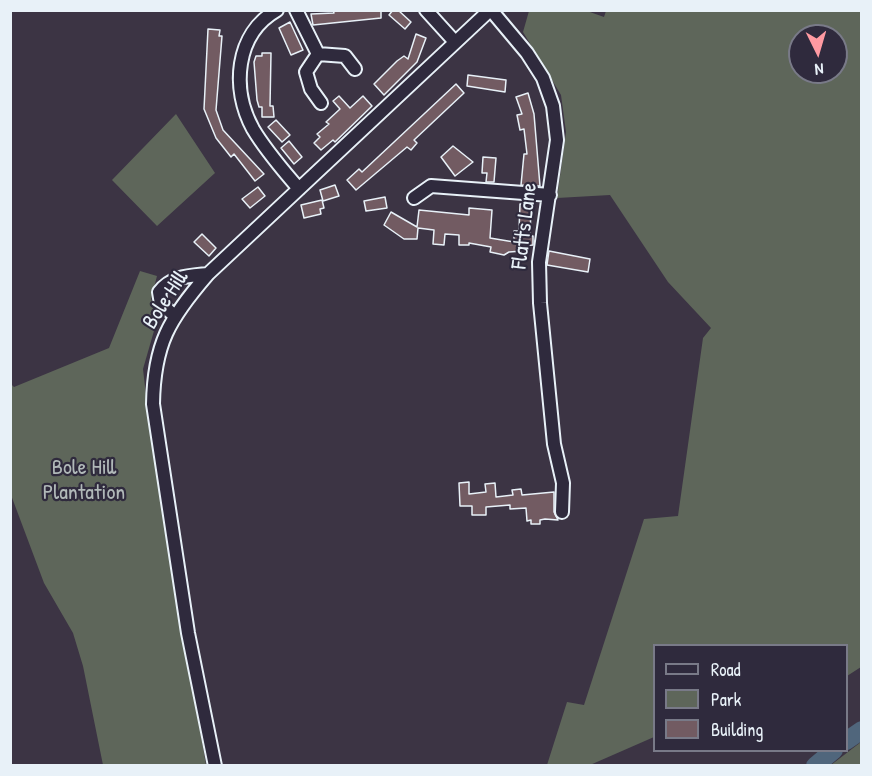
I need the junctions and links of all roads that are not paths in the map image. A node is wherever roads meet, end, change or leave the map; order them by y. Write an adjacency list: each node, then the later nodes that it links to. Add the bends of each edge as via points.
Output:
1 (277, 10): 9 (street, via 263,19 248,38 241,65 241,92 252,128)
2 (296, 10): 6 (street)
3 (426, 10): 5 (street)
4 (490, 10): 5 (street, Bole Hill); 10 (street, Flatts Lane, via 543,78 553,106 556,140)
5 (455, 42): 9 (street, Bole Hill)
6 (318, 54): 7 (street, via 345,56); 8 (street, via 306,72)
7 (355, 69)
8 (321, 103)
9 (299, 189): 12 (street, Bole Hill)
10 (550, 195): 11 (street, via 430,186); 14 (street, Flatts Lane, via 539,262 540,303 554,444 563,483)
11 (414, 198)
12 (208, 274): 13 (street, Bole Hill); 13 (street, via 165,284 159,292 161,304)
13 (175, 316): 15 (street, Bole Hill, via 158,351 153,372 153,404 188,633)
14 (562, 512)
15 (215, 765)

